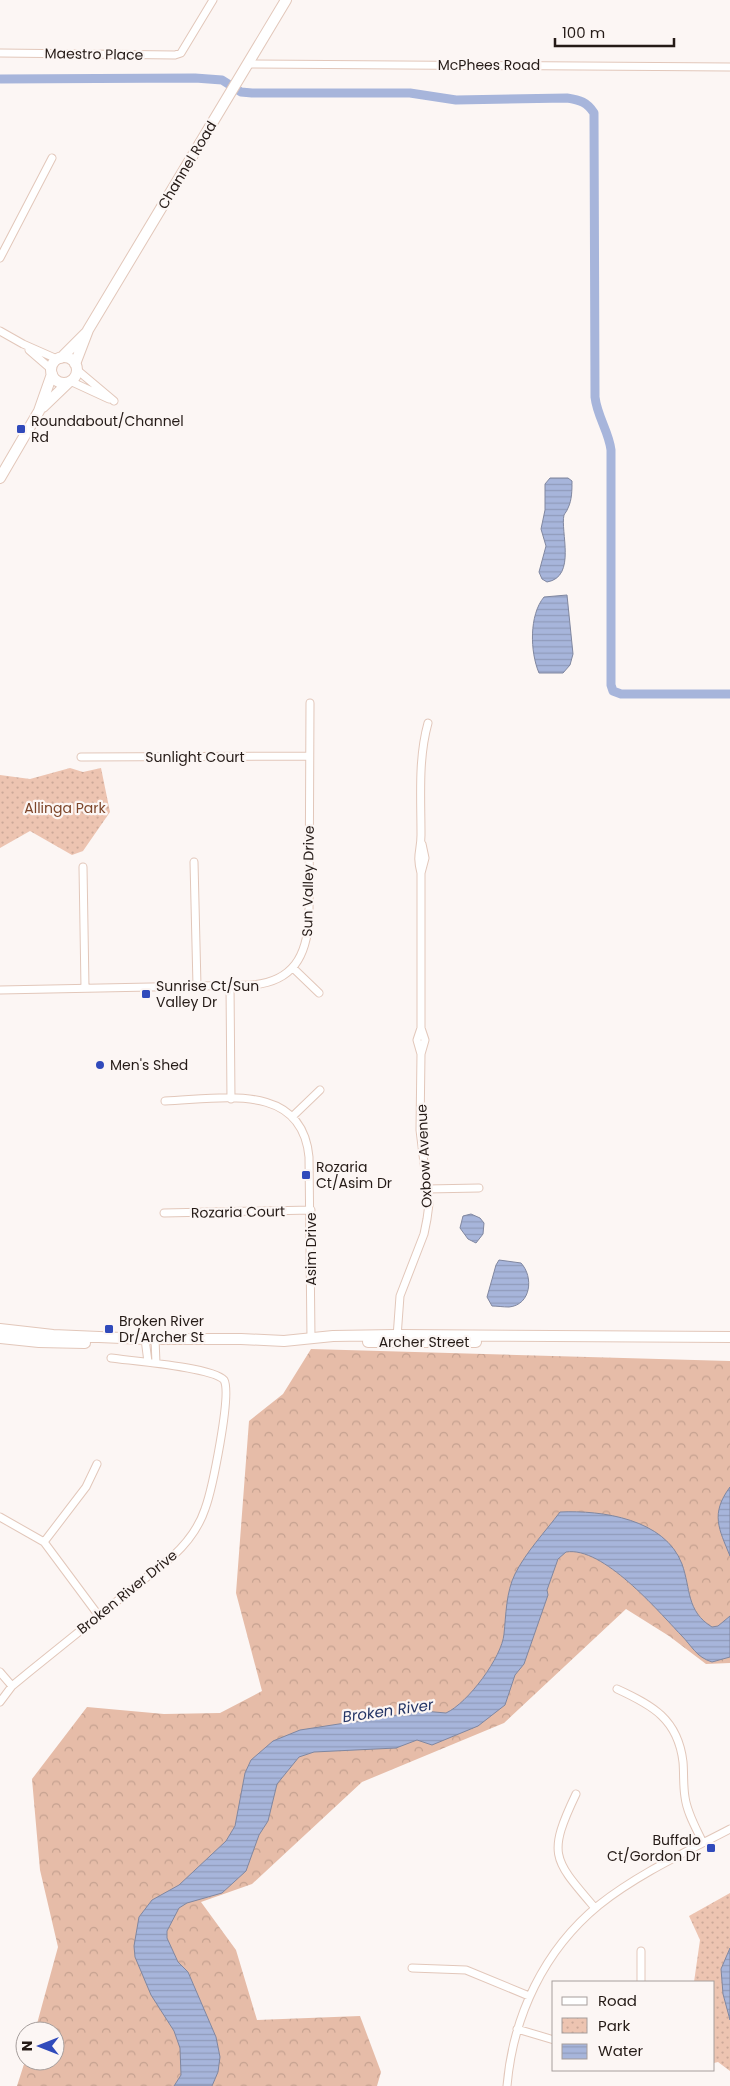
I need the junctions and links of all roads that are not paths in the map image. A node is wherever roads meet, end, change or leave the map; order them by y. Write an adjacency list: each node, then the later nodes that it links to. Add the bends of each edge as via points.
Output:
1 (213, 0): 3 (street, Maestro Place, via 181,53 175,55)
2 (286, 0): 4 (main road, Channel Road)
3 (0, 53)
4 (247, 64): 5 (street, McPhees Road); 9 (main road, Channel Road)
5 (730, 67)
6 (52, 158): 7 (street)
7 (0, 258)
8 (0, 330): 10 (street)
9 (88, 330): 11 (main road, Channel Road); 12 (main road, Channel Road)
10 (23, 344): 11 (street); 13 (street)
11 (59, 358): 12 (main road, via 71,360); 13 (main road)
12 (76, 367): 14 (main road, via 76,374); 14 (street, via 114,401)
13 (51, 372): 14 (main road, via 56,381); 15 (main road)
14 (70, 382): 15 (main road)
15 (39, 411): 16 (main road)
16 (0, 478)
17 (310, 703): 19 (street, Sun Valley Drive)
18 (428, 723): 34 (street, Oxbow Avenue, via 422,746 421,841 417,858 421,873 421,1028 417,1040 421,1054 420,1130)
19 (309, 756): 20 (street, Sunlight Court); 23 (street, Sun Valley Drive, via 308,938)
20 (81, 757)
21 (194, 862): 24 (street)
22 (83, 867): 26 (street)
23 (293, 968): 25 (street, via 272,981); 28 (street)
24 (197, 986): 25 (street); 26 (street)
25 (230, 986): 30 (street)
26 (85, 988): 27 (street)
27 (0, 990)
28 (319, 993)
29 (320, 1090): 32 (street)
30 (231, 1099): 31 (street); 32 (street, via 274,1103)
31 (165, 1101)
32 (294, 1115): 35 (street, Asim Drive, via 308,1140)
33 (479, 1188): 34 (street)
34 (427, 1189): 43 (street, Oxbow Avenue, via 427,1219 422,1241 400,1296)
35 (311, 1210): 36 (street, Rozaria Court); 40 (street, Asim Drive)
36 (164, 1213)
37 (0, 1329): 41 (main road, Archer Street)
38 (730, 1337): 43 (main road, Archer Street)
39 (0, 1338): 41 (main road, Archer Street)
40 (313, 1338): 42 (main road, Archer Street); 43 (main road, Archer Street)
41 (52, 1339): 42 (main road, Archer Street)
42 (150, 1339): 45 (street); 46 (street)
43 (397, 1339)
44 (111, 1358): 45 (street, Broken River Drive)
45 (148, 1362): 46 (street, Broken River Drive)
46 (156, 1363): 50 (street, Broken River Drive, via 217,1375 226,1384 227,1396 211,1490 199,1523 183,1546)
47 (97, 1464): 49 (street, via 86,1487)
48 (0, 1517): 49 (street)
49 (44, 1542): 50 (street)
50 (99, 1616): 52 (street, Broken River Drive)
51 (0, 1672): 52 (street)
52 (12, 1686): 54 (street, Broken River Drive)
53 (617, 1689): 57 (street, via 658,1711 674,1732 683,1760 684,1796)
54 (0, 1702)
55 (576, 1794): 58 (street, via 558,1834 558,1854 564,1871)
56 (730, 1829): 57 (street)
57 (704, 1843): 58 (street, via 619,1890)
58 (595, 1908): 62 (street, via 554,1953)
59 (642, 1951): 61 (street)
60 (412, 1968): 62 (street, via 466,1970)
61 (640, 1981)
62 (529, 1996): 63 (street)
63 (517, 2029): 64 (street); 65 (street)
64 (552, 2039)
65 (508, 2086)

